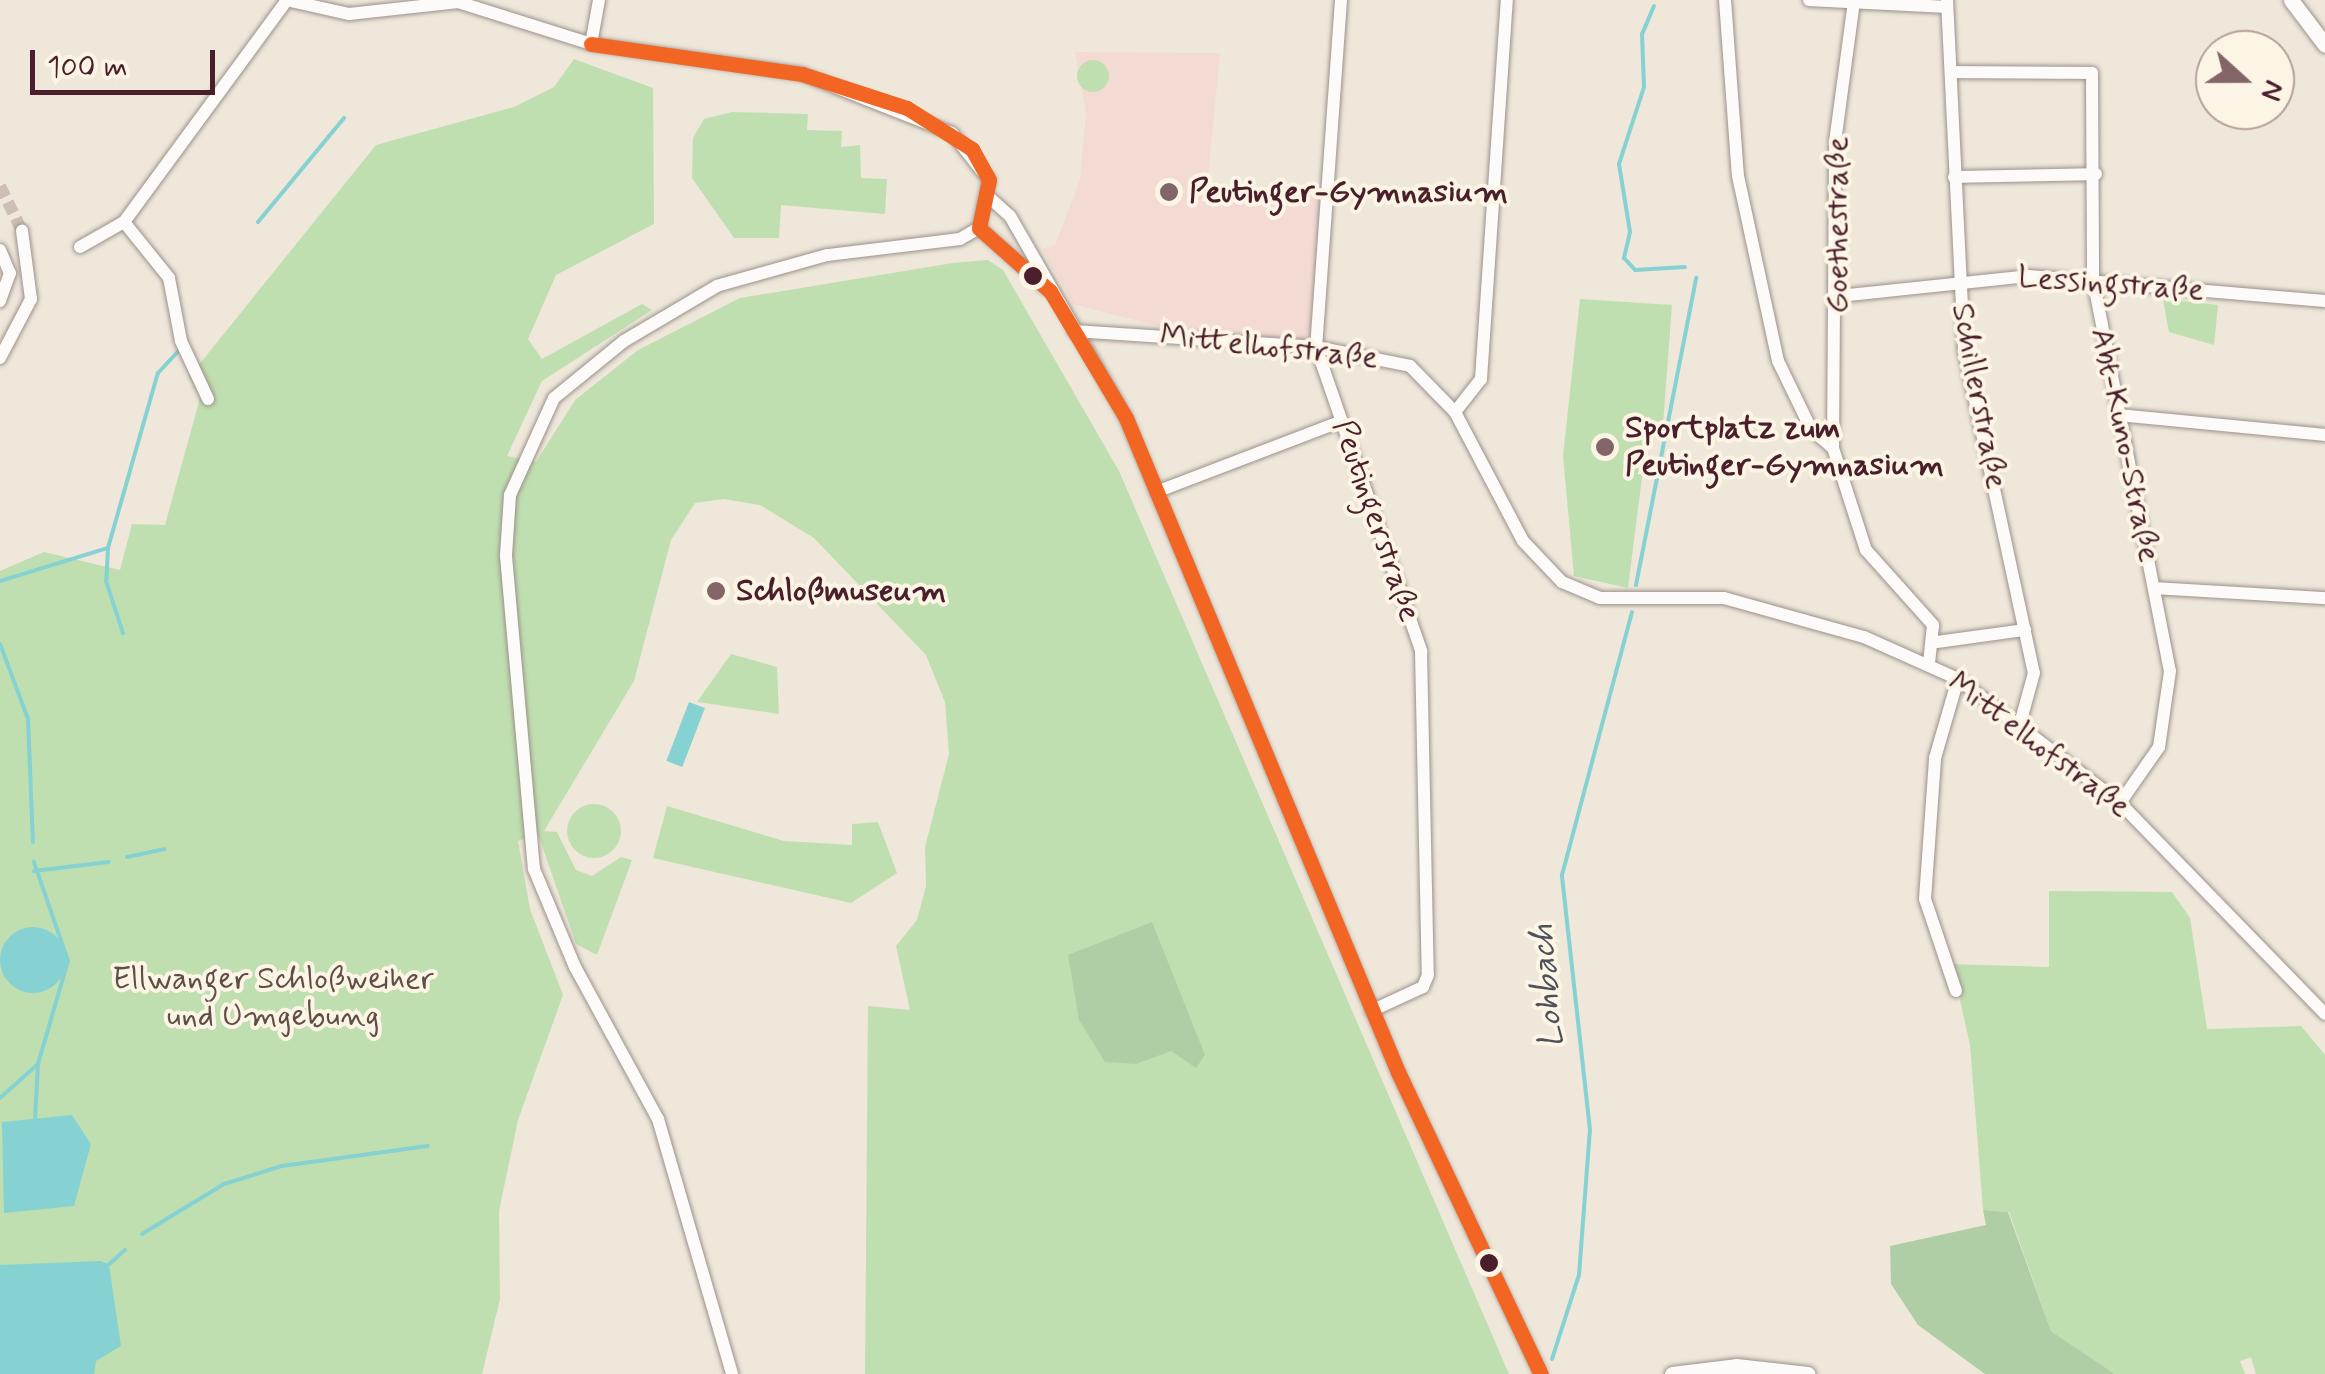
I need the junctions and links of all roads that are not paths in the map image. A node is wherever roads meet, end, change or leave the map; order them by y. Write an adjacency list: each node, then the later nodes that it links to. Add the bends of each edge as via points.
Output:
1 (287, 0): 8 (street, via 349,14); 17 (street)
2 (598, 0): 11 (street)
3 (1341, 0): 29 (street, Peutingerstraße)
4 (1507, 0): 32 (street, via 1481,379)
5 (1725, 0): 36 (street, via 1757,288 1778,361 1812,429)
6 (1808, 0): 9 (street)
7 (2291, 0): 12 (main road)
8 (459, 1): 11 (street)
9 (1854, 2): 10 (street); 25 (street, Goethestraße, via 1835,142)
10 (1948, 3): 13 (street, Schillerstraße)
11 (591, 44): 16 (street, via 728,60 869,94 972,149)
12 (2325, 45)
13 (1952, 72): 14 (street, Abt-Kuno-Straße, via 2092,72); 15 (street, Schillerstraße)
14 (2096, 174): 15 (street); 23 (street, Abt-Kuno-Straße)
15 (1954, 177): 22 (street, Schillerstraße)
16 (990, 199): 18 (street); 24 (street, via 1010,216)
17 (124, 222): 20 (street); 31 (street, via 169,278 181,340)
18 (979, 228): 24 (street); 49 (street, via 716,286 583,369 527,440 507,511 530,848 546,904 678,1177)
19 (22, 231): 30 (street, via 31,299)
20 (80, 248)
21 (0, 250): 27 (street, via 10,272)
22 (1957, 279): 23 (street, Lessingstraße); 25 (street, Lessingstraße); 40 (street, Schillerstraße)
23 (2093, 279): 26 (street, Lessingstraße); 33 (street, Abt-Kuno-Straße)
24 (1050, 291): 28 (street)
25 (1839, 296): 36 (street, Goethestraße)
26 (2325, 301)
27 (0, 302)
28 (1074, 332): 29 (street, Mittelhofstraße); 37 (street)
29 (1316, 347): 32 (street, Mittelhofstraße, via 1410,366); 34 (street, Peutingerstraße)
30 (0, 358)
31 (208, 398)
32 (1456, 412): 42 (street, Mittelhofstraße, via 1523,541 1582,594 1724,598)
33 (2118, 415): 35 (street); 38 (street, Abt-Kuno-Straße)
34 (1342, 420): 37 (street); 47 (street, Peutingerstraße, via 1421,651 1428,975 1423,987)
35 (2325, 435)
36 (1833, 448): 41 (street, via 1866,550 1933,625)
37 (1156, 492): 47 (street)
38 (2155, 588): 39 (street); 45 (street, Abt-Kuno-Straße, via 2170,671 2166,720)
39 (2325, 598)
40 (2026, 630): 41 (street); 44 (street, Schillerstraße, via 2035,690)
41 (1937, 642): 42 (street)
42 (1929, 664): 43 (street, Mittelhofstraße)
43 (1958, 679): 44 (street, Mittelhofstraße); 46 (street, via 1935,758 1925,898)
44 (2020, 724): 45 (street, Mittelhofstraße)
45 (2120, 803): 48 (street, Mittelhofstraße)
46 (1956, 990)
47 (1372, 1011): 50 (street)
48 (2325, 1014)
49 (732, 1374)
50 (1541, 1374)
51 (1672, 1374): 52 (main road, via 1736,1366)
52 (1808, 1374)

